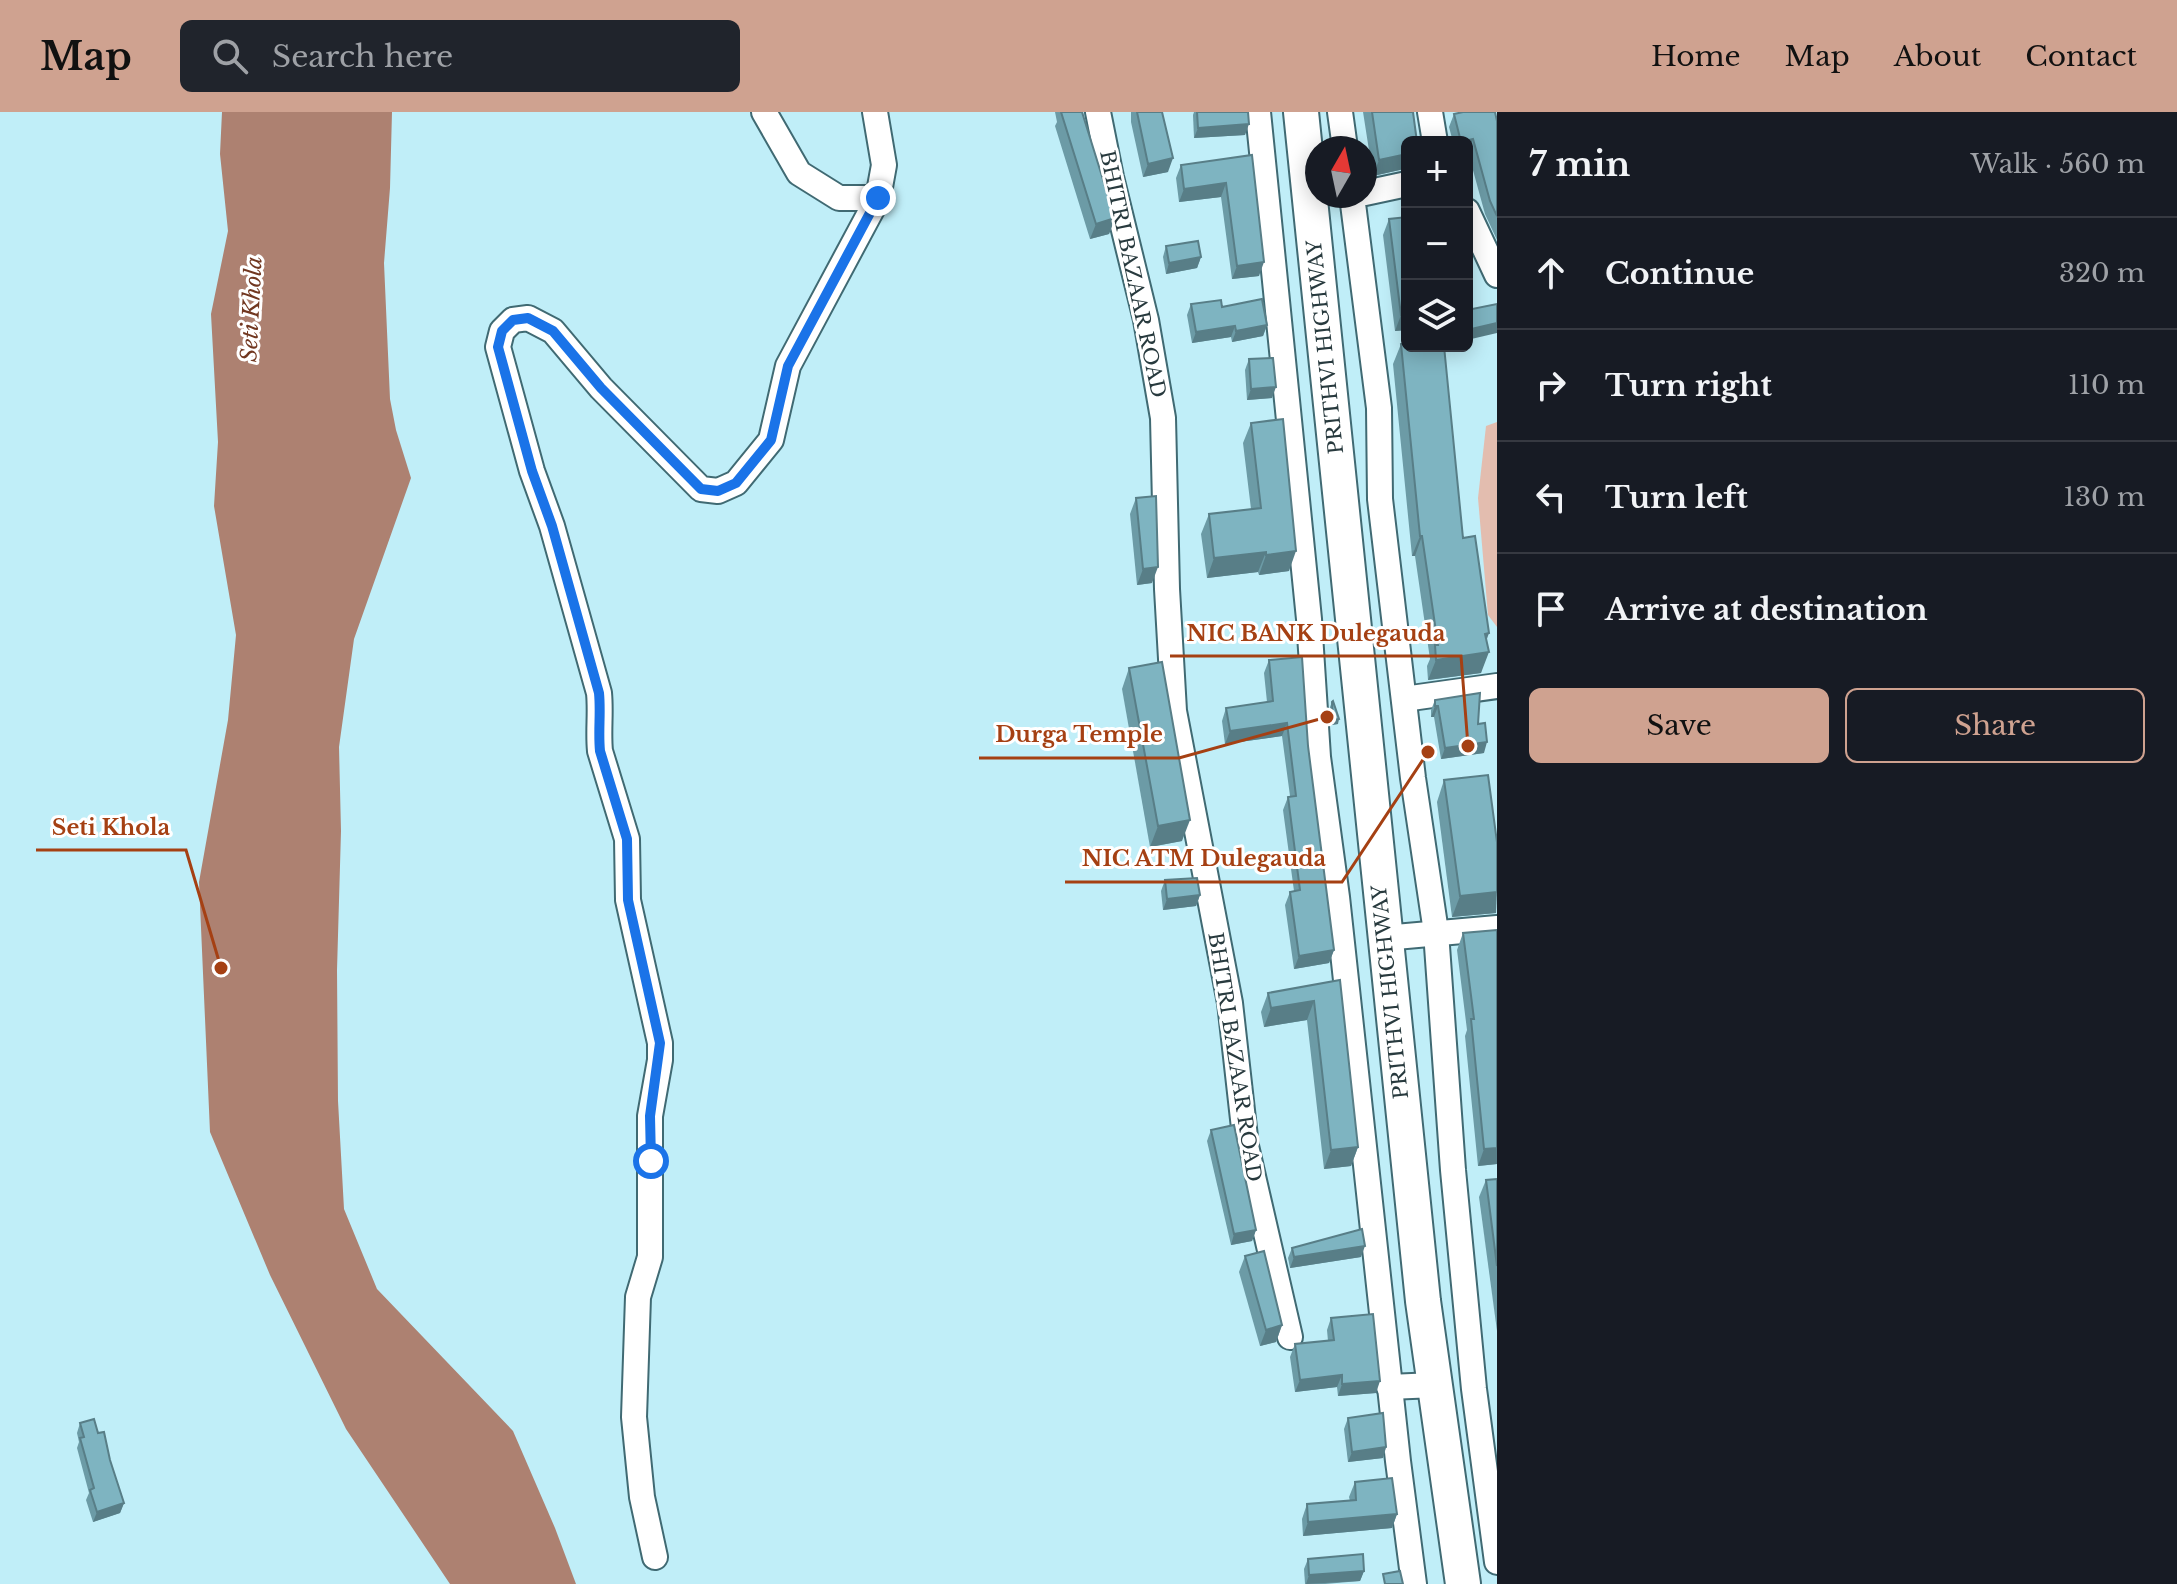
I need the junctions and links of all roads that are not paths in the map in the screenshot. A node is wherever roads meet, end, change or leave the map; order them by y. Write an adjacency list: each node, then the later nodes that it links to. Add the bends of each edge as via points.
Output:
1 (764, 112): 13 (street, via 799,173 839,198)
2 (875, 112): 13 (street, via 884,165)
3 (1098, 112): 23 (street, BHITRI BAZAAR ROAD, via 1163,418 1174,711 1230,1003 1246,1146)
4 (1258, 112): 25 (street, via 1318,757)
5 (1301, 112): 10 (highway, PRITHVI HIGHWAY)
6 (1340, 112): 8 (street)
7 (1430, 112): 9 (street)
8 (1343, 136)
9 (1434, 136)
10 (1305, 151)
11 (1401, 185): 12 (street)
12 (1377, 190)
13 (878, 198): 26 (street, via 788,366 771,440 736,483 718,491 701,489 553,331 528,318 513,320 502,331 498,347 599,693 600,751 627,839 628,900 660,1043 650,1116 650,1257 638,1297 634,1417)
14 (1311, 208): 22 (highway, PRITHVI HIGHWAY)
15 (1354, 208): 19 (street, via 1379,408 1380,499)
16 (1473, 224): 17 (street)
17 (1497, 275)
18 (1497, 686): 19 (street)
19 (1404, 699): 21 (street)
20 (1497, 928): 21 (street)
21 (1436, 932): 22 (street); 27 (street, via 1472,1374)
22 (1384, 938): 24 (highway, PRITHVI HIGHWAY)
23 (1290, 1337)
24 (1435, 1385): 25 (street); 29 (highway, PRITHVI HIGHWAY)
25 (1389, 1387): 28 (street)
26 (655, 1557)
27 (1497, 1562)
28 (1414, 1584)
29 (1463, 1584)

